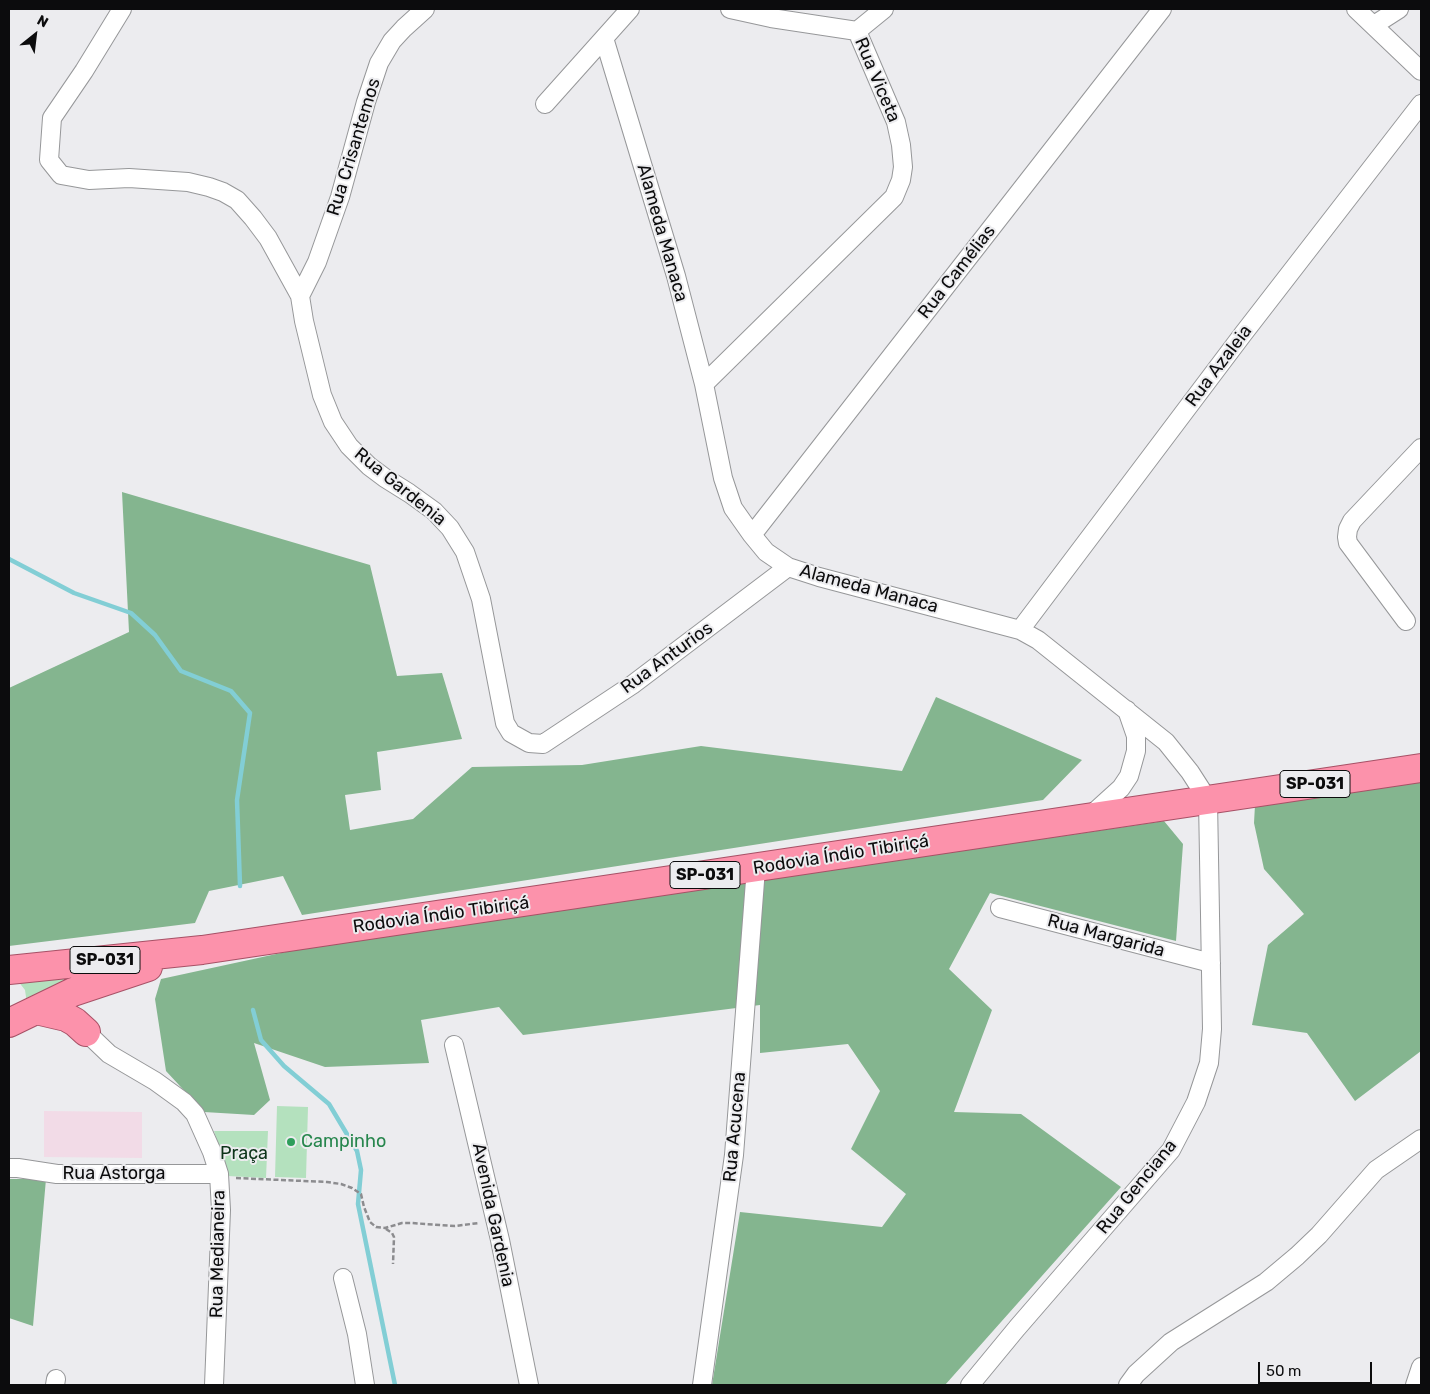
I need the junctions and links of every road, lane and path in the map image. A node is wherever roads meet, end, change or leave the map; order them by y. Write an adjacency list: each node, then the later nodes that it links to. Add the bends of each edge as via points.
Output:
1 (122, 9): 15 (street, Rua Gardenia, via 52,118 49,160 61,175 89,180 129,178 188,182 223,192 237,200 268,238)
2 (425, 9): 15 (street, Rua Crisantemos, via 392,41 379,63 340,198 317,262)
3 (630, 9): 11 (street)
4 (730, 9): 10 (street, Rua Viceta)
5 (884, 9): 10 (street)
6 (1162, 9): 18 (street, Rua Camélias)
7 (1356, 9): 9 (street)
8 (1399, 9): 9 (street)
9 (1374, 25): 12 (street)
10 (857, 31): 16 (street, Rua Viceta, via 900,137 903,167 894,197)
11 (604, 38): 13 (street); 16 (street, Alameda Manaca, via 676,276)
12 (1421, 71)
13 (544, 104)
14 (1421, 104): 21 (street, Rua Azaleia)
15 (300, 296): 23 (street, Rua Gardenia, via 322,395 333,422 349,446 369,466 434,511 450,528 465,552 481,599 505,723 511,733 521,739)
16 (704, 384): 18 (street, Alameda Manaca, via 723,478 733,508)
17 (1421, 448): 20 (street, via 1348,529 1348,543)
18 (752, 535): 19 (street, Alameda Manaca, via 766,552)
19 (788, 567): 21 (street, Alameda Manaca); 23 (street, Rua Anturios, via 632,685)
20 (1406, 621)
21 (1020, 630): 22 (street, Alameda Manaca, via 1038,640)
22 (1126, 710): 25 (street, Alameda Manaca, via 1166,742); 26 (street, via 1136,736 1136,751 1129,776 1121,788)
23 (543, 744)
24 (1421, 768): 25 (highway, Rodovia Índio Tibiriçá / SP-031)
25 (1208, 800): 26 (highway, Rodovia Índio Tibiriçá / SP-031); 30 (street, Rua Genciana)
26 (1089, 817): 27 (highway, Rodovia Índio Tibiriçá / SP-031)
27 (756, 868): 29 (highway, Rodovia Índio Tibiriçá / SP-031); 48 (street, Rua Acucena, via 734,1155)
28 (1000, 908): 30 (street, Rua Margarida)
29 (202, 950): 31 (highway, Rodovia Índio Tibiriçá / SP-031); 32 (highway, Rodovia Índio Tibiriçá / SP-031)
30 (1211, 963): 49 (street, Rua Genciana, via 1209,1064 1196,1102 1171,1150)
31 (9, 970)
32 (100, 983): 33 (highway, Rodovia Índio Tibiriçá / SP-031); 35 (highway, via 82,1010)
33 (36, 1010): 34 (highway, Rodovia Índio Tibiriçá / SP-031); 35 (highway, via 66,1017)
34 (9, 1022)
35 (86, 1032): 39 (street, Rua Medianeira, via 110,1054 172,1092 195,1114)
36 (454, 1045): 40 (street, Avenida Gardenia)
37 (1421, 1139): 50 (street, via 1376,1170 1297,1256 1266,1282 1171,1342)
38 (9, 1168): 39 (street, Rua Astorga, via 57,1174)
39 (219, 1175): 41 (path, via 341,1184 361,1194 370,1222); 45 (street, Rua Medianeira, via 221,1210)
40 (495, 1220): 41 (path, via 455,1226 402,1223); 47 (street, Avenida Gardenia)
41 (385, 1228): 42 (path, via 394,1237)
42 (393, 1264)
43 (343, 1278): 46 (street)
44 (1421, 1367): 51 (street)
45 (214, 1385)
46 (365, 1385)
47 (529, 1385)
48 (702, 1385)
49 (970, 1385)
50 (1128, 1385)
51 (1415, 1385)

